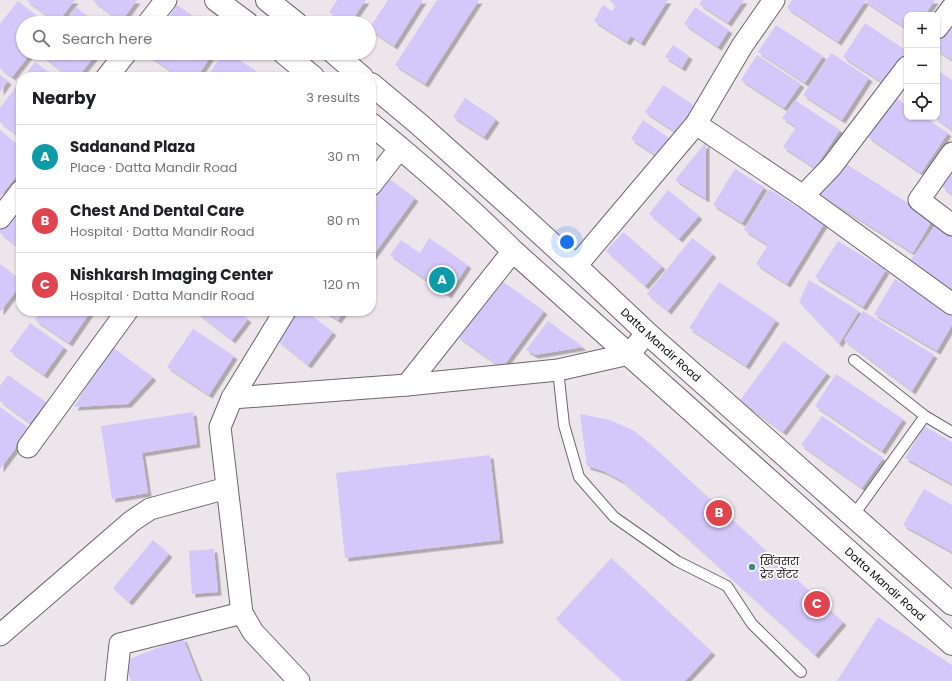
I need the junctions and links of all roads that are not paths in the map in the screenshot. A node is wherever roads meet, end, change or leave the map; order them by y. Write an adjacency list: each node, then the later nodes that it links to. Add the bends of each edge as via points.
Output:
1 (166, 0): 6 (street)
2 (216, 0): 7 (main road)
3 (267, 0): 8 (main road)
4 (774, 0): 18 (street, via 742,46)
5 (952, 8): 9 (street)
6 (153, 16)
7 (238, 16)
8 (287, 16)
9 (940, 24)
10 (120, 60): 14 (street)
11 (291, 60): 15 (main road)
12 (342, 60): 16 (main road)
13 (904, 71): 23 (street, via 831,167)
14 (111, 72)
15 (302, 72)
16 (356, 72)
17 (376, 88): 28 (main road, Datta Mandir Road)
18 (696, 124): 23 (street); 28 (street)
19 (376, 128): 20 (main road, Datta Mandir Road)
20 (400, 148): 22 (street); 27 (main road, Datta Mandir Road)
21 (952, 153): 26 (street, via 919,200)
22 (376, 179)
23 (803, 196): 29 (street)
24 (16, 197): 25 (street)
25 (0, 218)
26 (952, 225)
27 (513, 251): 33 (main road, Datta Mandir Road); 36 (street)
28 (576, 266): 32 (main road, Datta Mandir Road)
29 (952, 304)
30 (123, 316): 40 (street)
31 (282, 316): 37 (street)
32 (647, 333): 33 (street); 42 (main road, Datta Mandir Road)
33 (629, 354): 35 (street); 46 (main road, Datta Mandir Road)
34 (854, 360): 38 (lane)
35 (558, 370): 36 (street); 47 (lane, via 564,425 579,477 614,517 677,561 727,586 752,624)
36 (407, 386): 37 (street)
37 (232, 398): 41 (street, via 220,427)
38 (926, 416): 39 (lane); 42 (lane)
39 (952, 432)
40 (28, 447)
41 (227, 488): 44 (street); 45 (street, via 150,509 132,521)
42 (853, 516): 43 (main road, Datta Mandir Road)
43 (952, 604)
44 (242, 613): 48 (street, via 120,644); 49 (street, via 253,632)
45 (0, 635)
46 (952, 644)
47 (801, 672)
48 (116, 681)
49 (299, 681)

